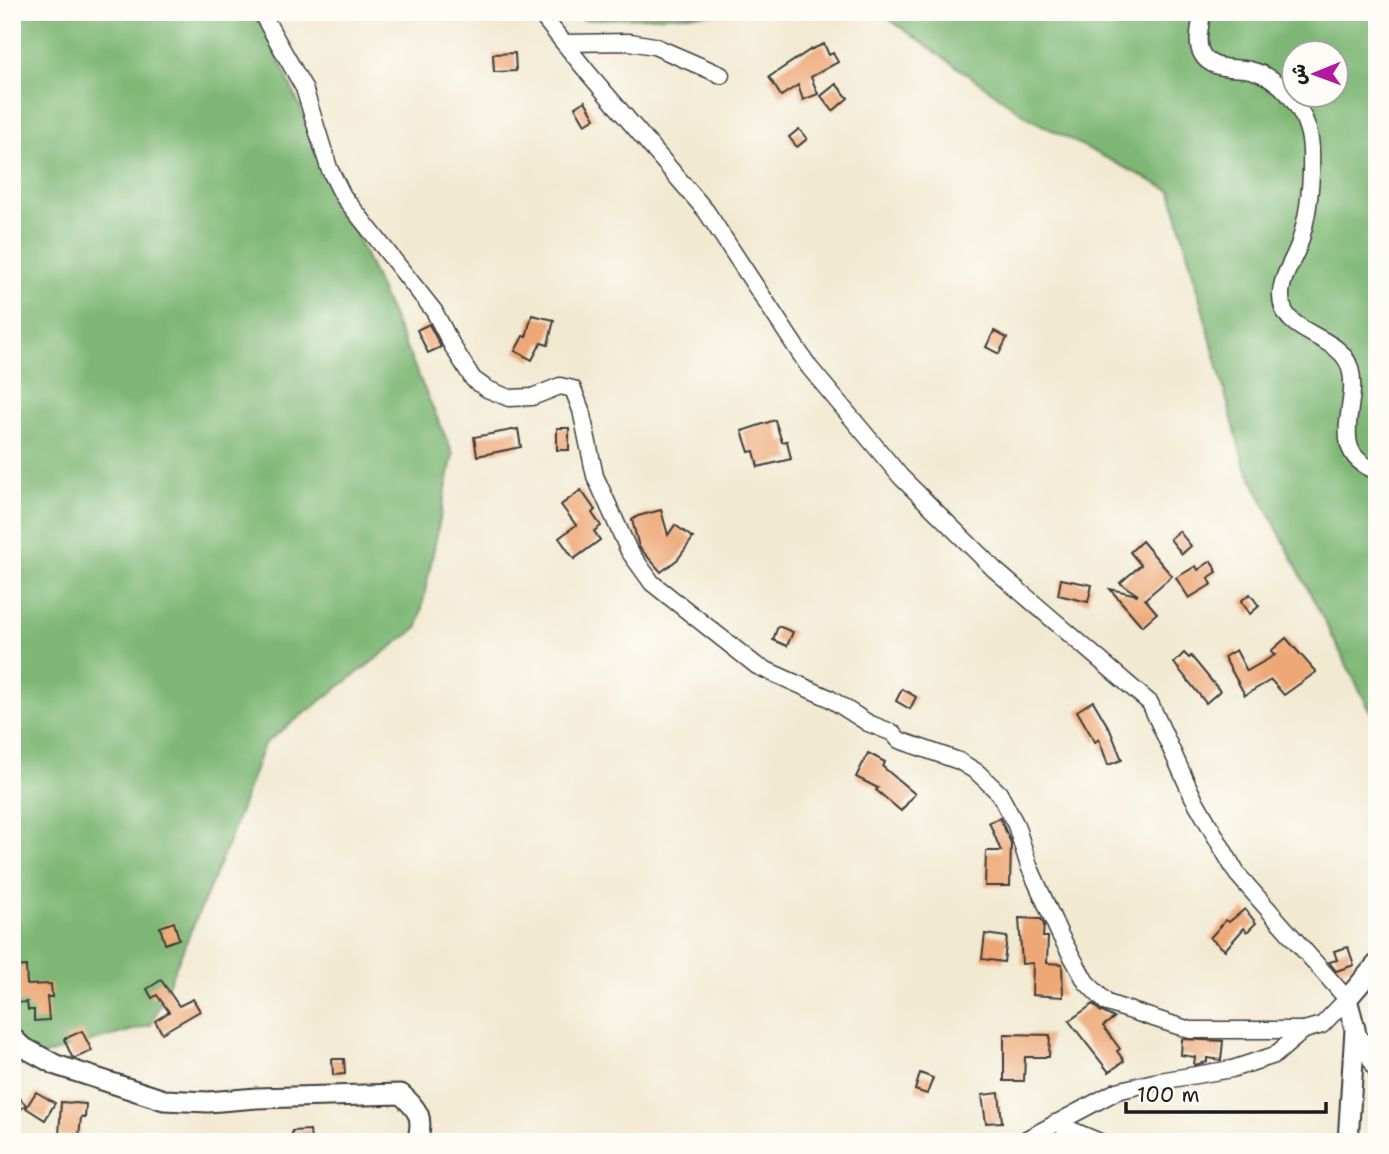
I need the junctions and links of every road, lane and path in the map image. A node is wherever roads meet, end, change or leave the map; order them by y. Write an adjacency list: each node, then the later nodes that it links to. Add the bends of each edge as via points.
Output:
1 (261, 12): 10 (street, via 304,88 342,196 434,311 473,379 509,398 532,397 560,386 573,389 595,476 629,551 652,583 757,666 829,698 899,740 977,772 999,793 1060,935 1086,982 1107,1003 1190,1030)
2 (539, 12): 4 (street)
3 (1202, 12): 6 (street, via 1199,46 1206,60 1275,82 1306,123 1311,148 1310,190 1299,243 1282,284 1281,303 1290,319 1345,356 1352,377 1350,448 1361,463)
4 (564, 43): 5 (street, via 654,46); 8 (street, via 706,211 809,368 901,477 995,570 1150,703 1193,797 1237,874)
5 (721, 75)
6 (1377, 471)
7 (1377, 964): 8 (street)
8 (1347, 999): 9 (street); 10 (street, via 1322,1025)
9 (1355, 1029): 12 (street); 17 (street)
10 (1304, 1030): 13 (street, via 1275,1055 1232,1069 1117,1091)
11 (12, 1037): 14 (street, via 56,1065 164,1100 401,1094 416,1109 422,1125)
12 (1377, 1071)
13 (1055, 1123): 15 (street); 16 (street)
14 (417, 1142)
15 (1021, 1142)
16 (1100, 1142)
17 (1348, 1142)

